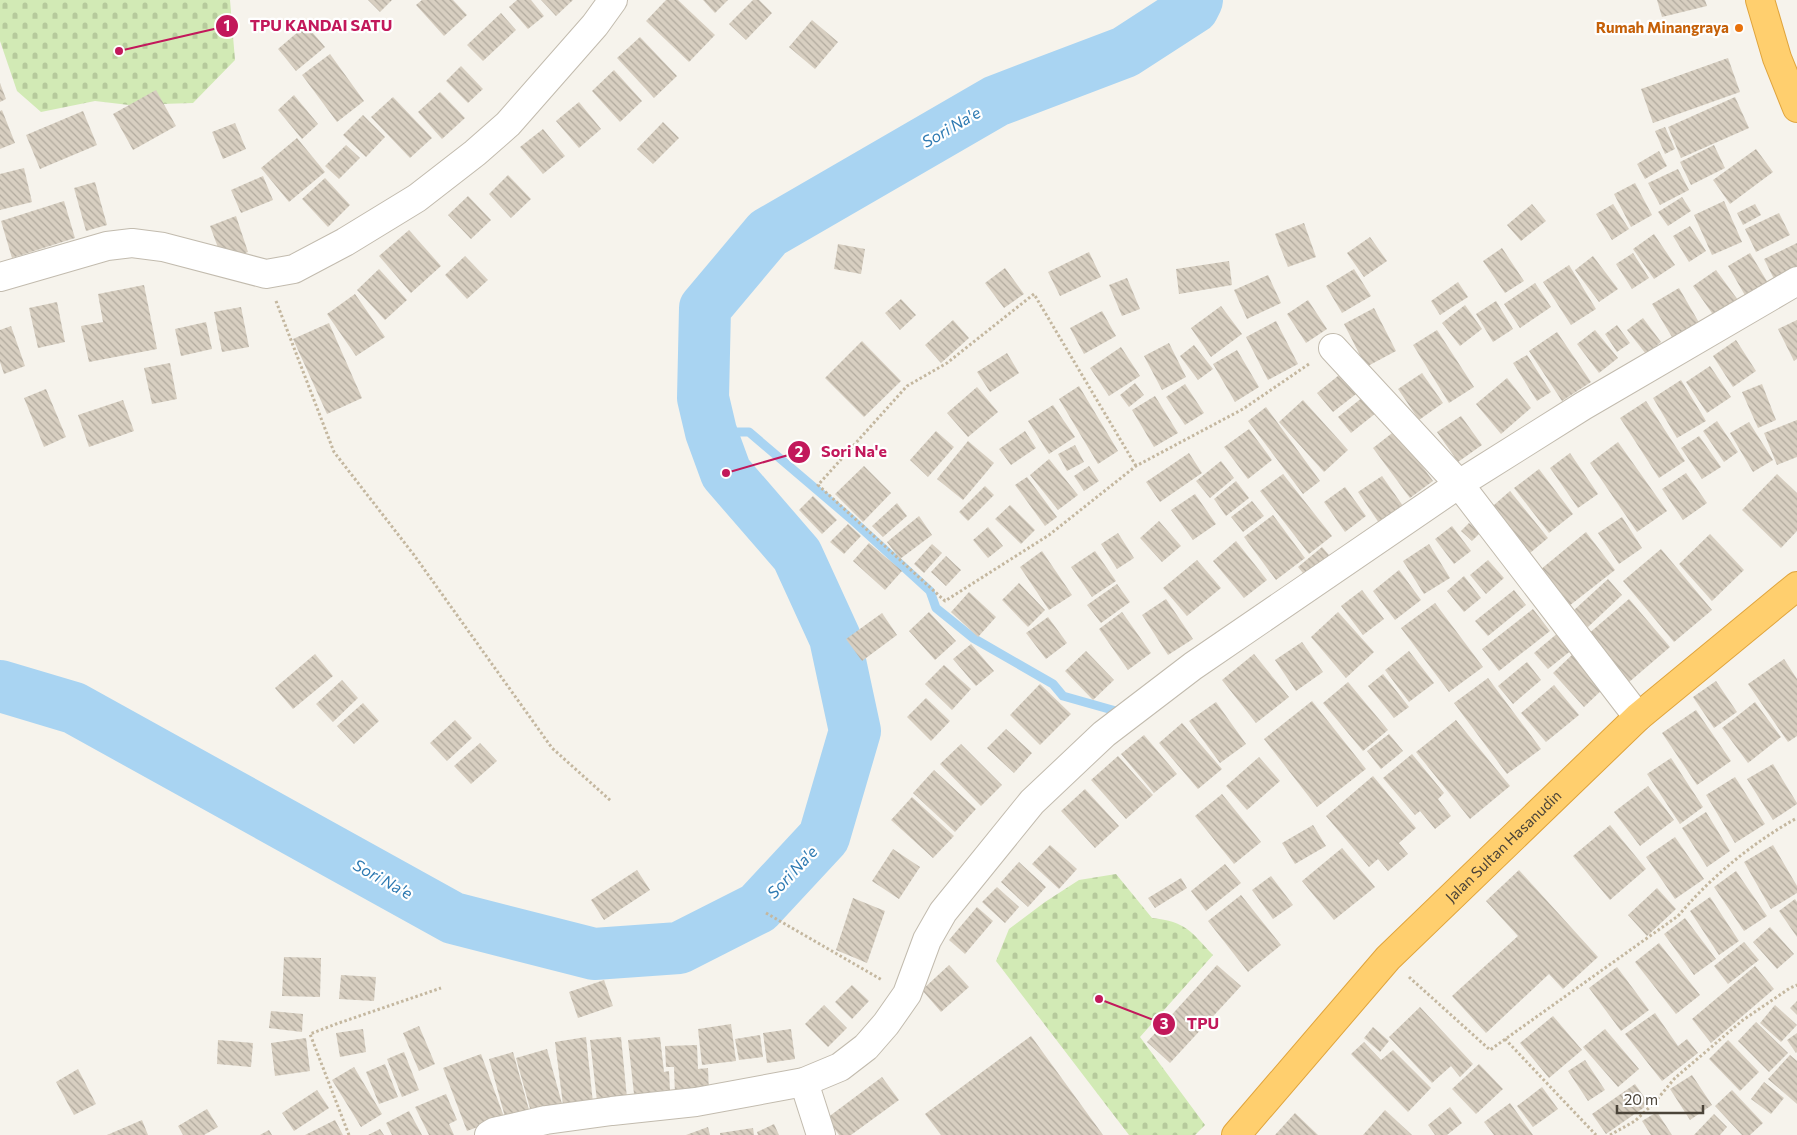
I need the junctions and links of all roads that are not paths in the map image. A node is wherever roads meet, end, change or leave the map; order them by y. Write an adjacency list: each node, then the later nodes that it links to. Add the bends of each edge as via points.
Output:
1 (613, 0): 4 (street, via 508,124 475,153 417,198 294,269 266,274 163,247 132,243 107,246)
2 (1760, 0): 3 (highway, via 1777,58)
3 (1797, 108)
4 (0, 276)
5 (1797, 282): 7 (street, via 1584,406)
6 (1333, 348): 7 (street)
7 (1459, 484): 9 (street); 10 (street, via 1193,666 1104,734 1032,802 943,912 927,940 907,994 886,1024 866,1047 840,1067)
8 (1797, 586): 9 (highway, Jalan Sultan Hasanudin)
9 (1638, 717): 13 (highway, Jalan Sultan Hasanudin, via 1388,958)
10 (804, 1082): 11 (street, via 696,1102 546,1120); 12 (street)
11 (489, 1135)
12 (821, 1135)
13 (1236, 1135)

